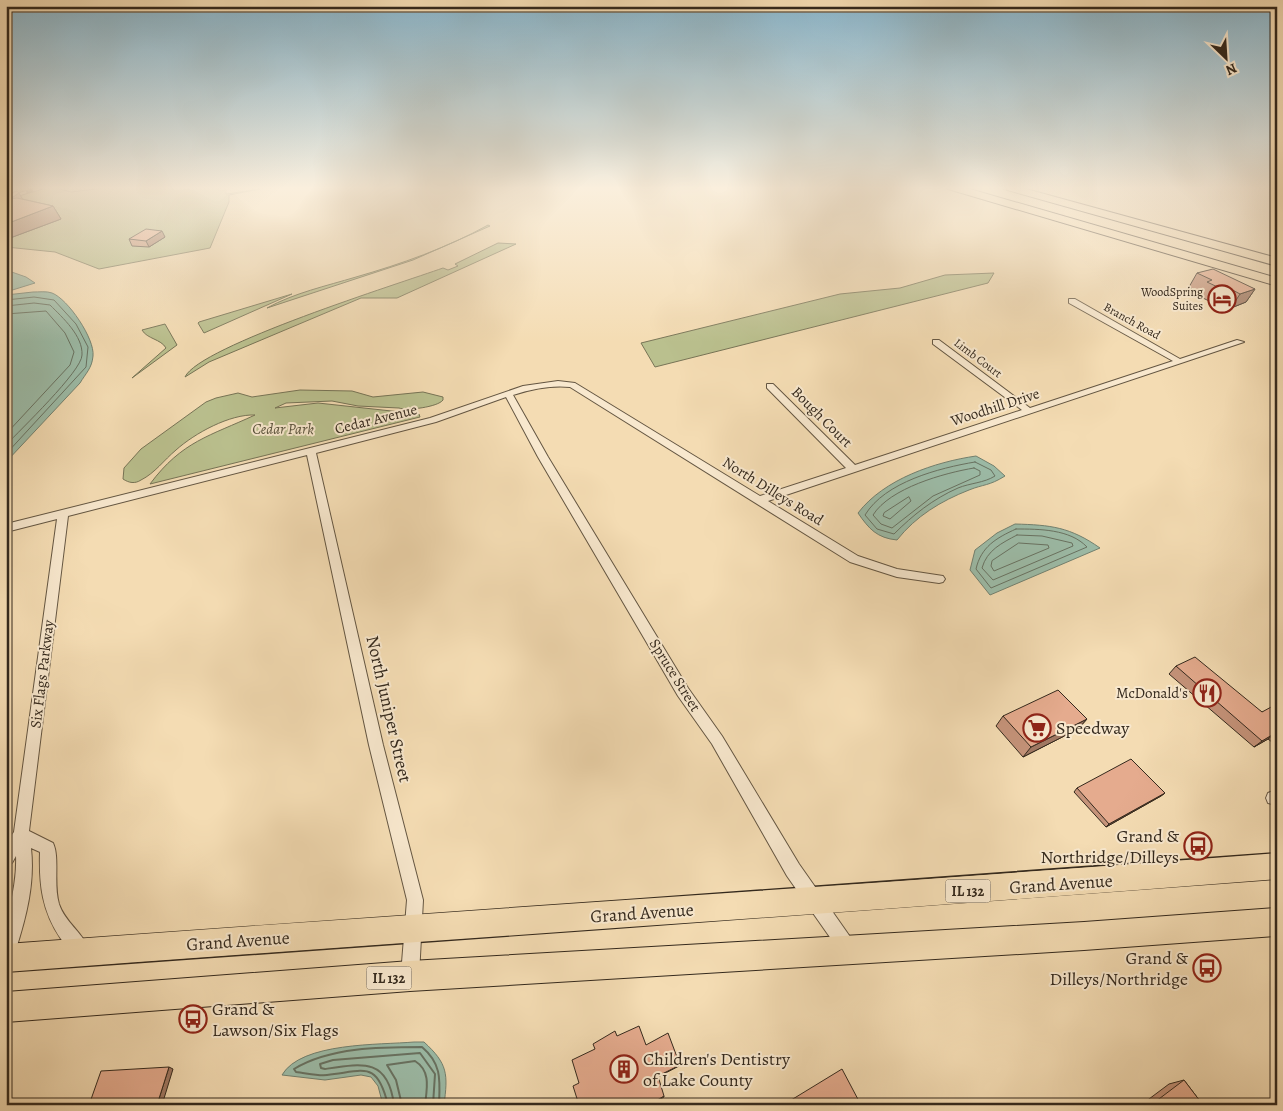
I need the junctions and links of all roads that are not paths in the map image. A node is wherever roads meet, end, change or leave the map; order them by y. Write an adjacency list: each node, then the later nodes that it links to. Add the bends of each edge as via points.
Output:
1 (1129, 239): 6 (highway)
2 (1161, 239): 5 (highway)
3 (1194, 239): 4 (highway)
4 (1277, 262)
5 (1277, 272)
6 (1277, 282)
7 (1072, 301): 10 (street, Branch Road)
8 (936, 342): 14 (street, Limb Court)
9 (1240, 342): 10 (street, Woodhill Drive)
10 (1180, 362): 14 (street, Woodhill Drive)
11 (770, 386): 16 (street, Bough Court)
12 (509, 394): 13 (street, Cedar Avenue, via 556,382 572,385); 15 (street, Cedar Avenue, via 433,420); 24 (street, Spruce Street, via 683,692 717,740)
13 (602, 403): 17 (street, North Dilleys Road)
14 (1029, 412): 16 (street, Woodhill Drive)
15 (311, 451): 18 (street, Cedar Avenue); 26 (street, North Juniper Street, via 376,745 415,900)
16 (853, 470): 17 (street, Woodhill Drive)
17 (759, 500): 20 (street, North Dilleys Road, via 854,559 896,573)
18 (63, 514): 19 (street, Cedar Avenue); 21 (street, Six Flags Parkway)
19 (6, 528)
20 (939, 579)
21 (21, 835): 22 (street, Six Flags Parkway); 28 (street, Six Flags Parkway, via 26,859 24,880 18,919); 29 (street, via 48,848 48,891 53,912 61,927)
22 (6, 857)
23 (1277, 866): 24 (main road, Grand Avenue / IL 132)
24 (815, 902): 26 (main road, Grand Avenue / IL 132); 27 (street, Spruce Street)
25 (1277, 922): 27 (main road, IL 132)
26 (415, 927): 29 (main road, Grand Avenue / IL 132); 31 (street, North Juniper Street)
27 (849, 951): 31 (main road, IL 132)
28 (6, 952)
29 (84, 953): 30 (main road, Grand Avenue / IL 132)
30 (6, 958)
31 (410, 976): 32 (main road, IL 132)
32 (6, 1007)

